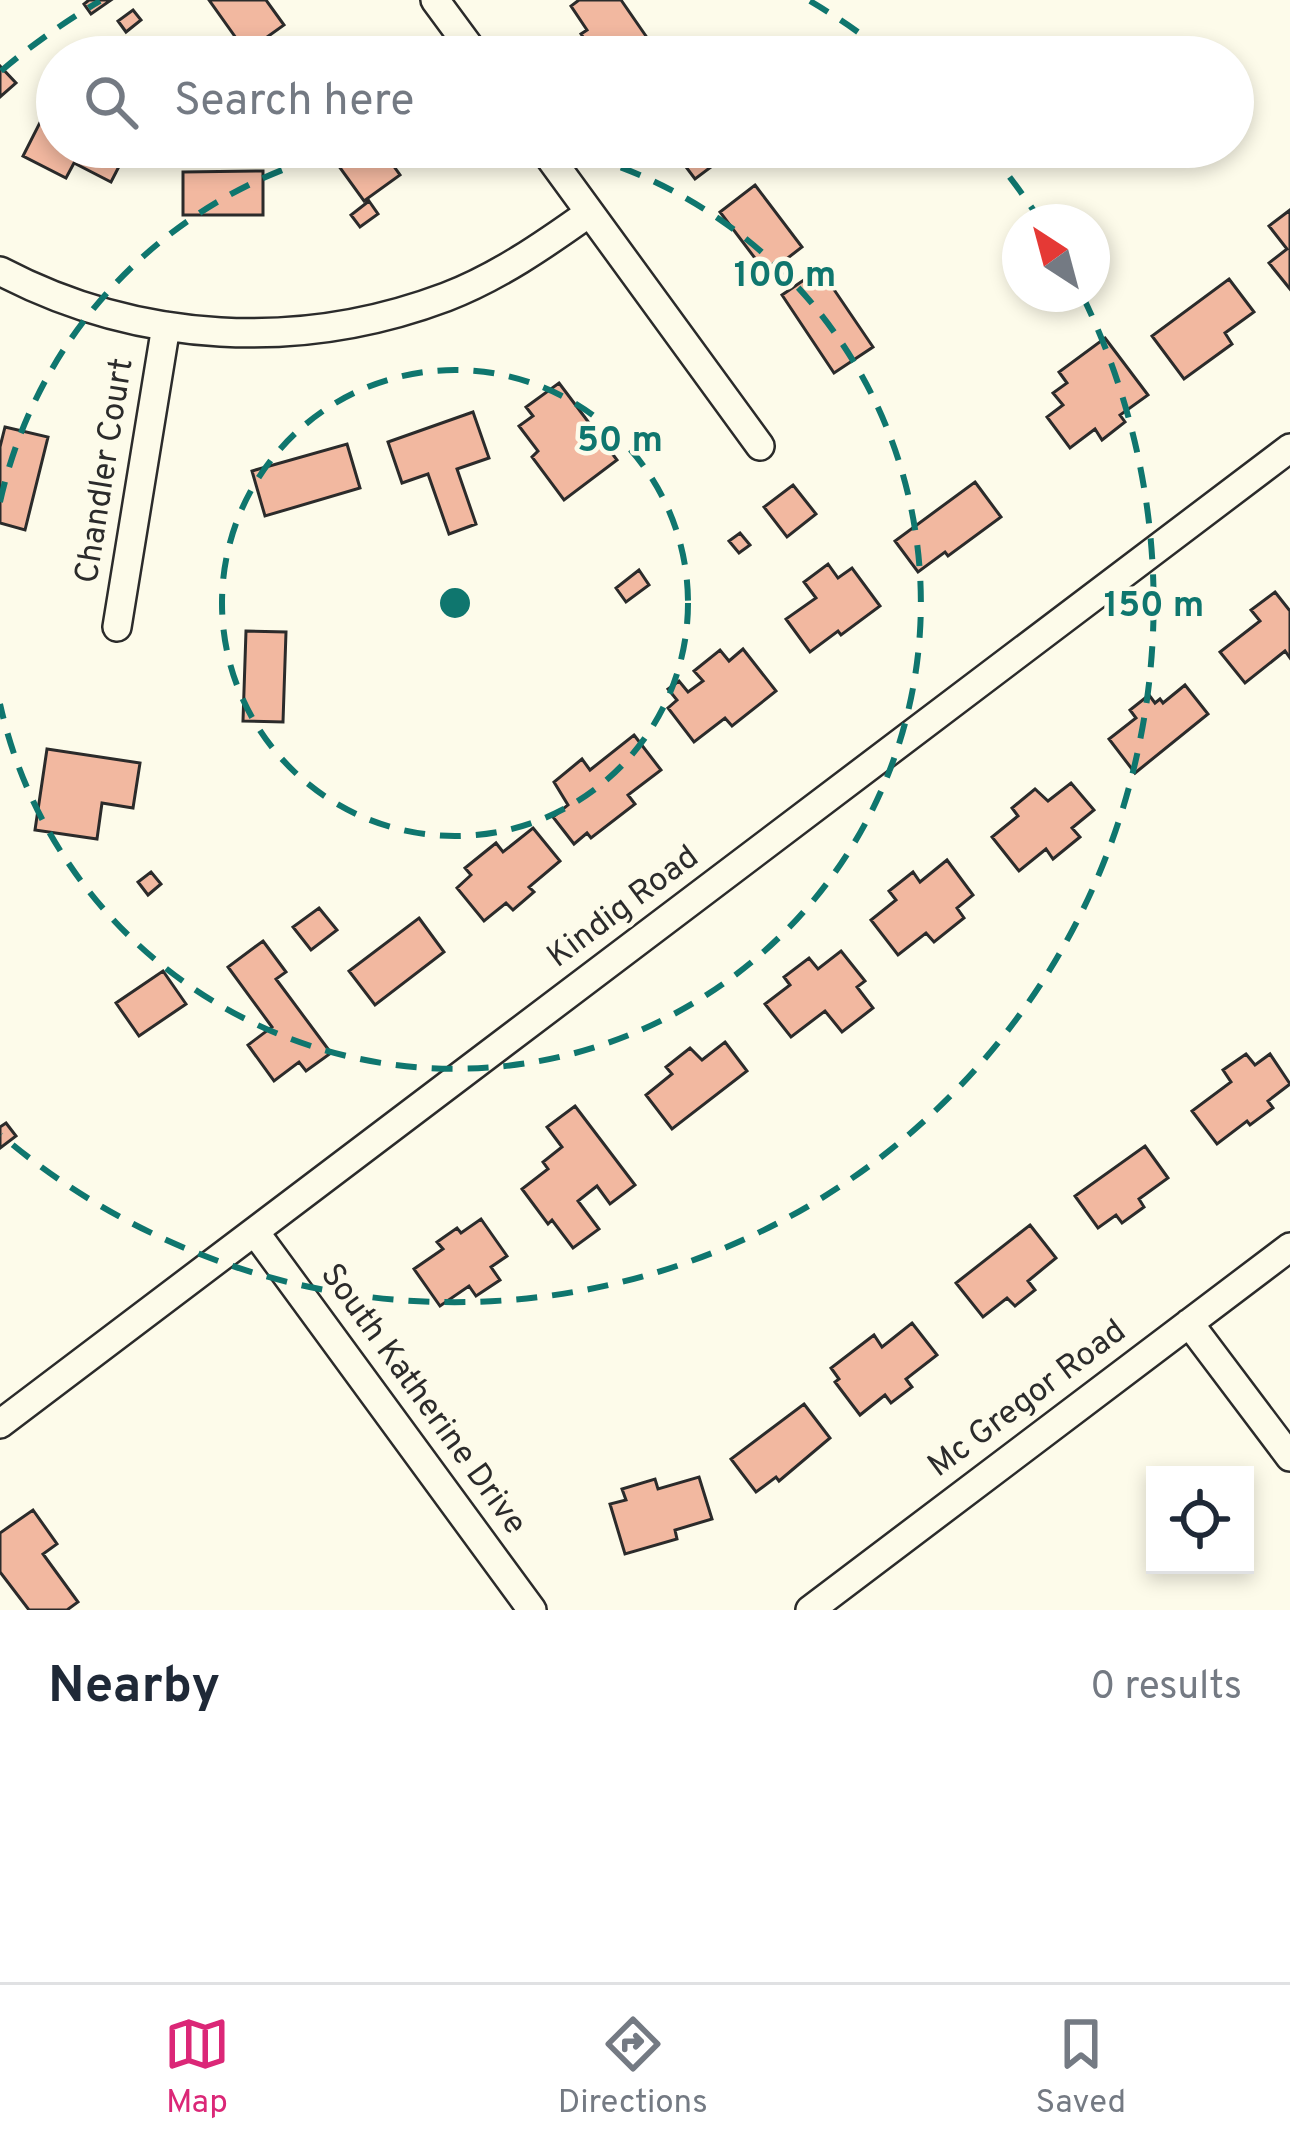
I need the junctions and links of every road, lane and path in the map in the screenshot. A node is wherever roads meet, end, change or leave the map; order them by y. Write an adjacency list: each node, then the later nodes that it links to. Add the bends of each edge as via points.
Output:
1 (435, 0): 2 (street)
2 (461, 36)
3 (557, 168): 4 (street)
4 (589, 213): 6 (street, via 513,265 448,296 352,325 267,334); 7 (street)
5 (0, 271): 6 (street, via 83,308)
6 (166, 326): 9 (street, Chandler Court)
7 (760, 446)
8 (1290, 448): 10 (street, Kindig Road)
9 (118, 627)
10 (254, 1232): 13 (street, Kindig Road); 15 (street, South Katherine Drive)
11 (1290, 1246): 12 (street, Mc Gregor Road)
12 (1189, 1323): 14 (street); 16 (street, Mc Gregor Road)
13 (0, 1424)
14 (1290, 1457)
15 (532, 1610)
16 (810, 1610)

